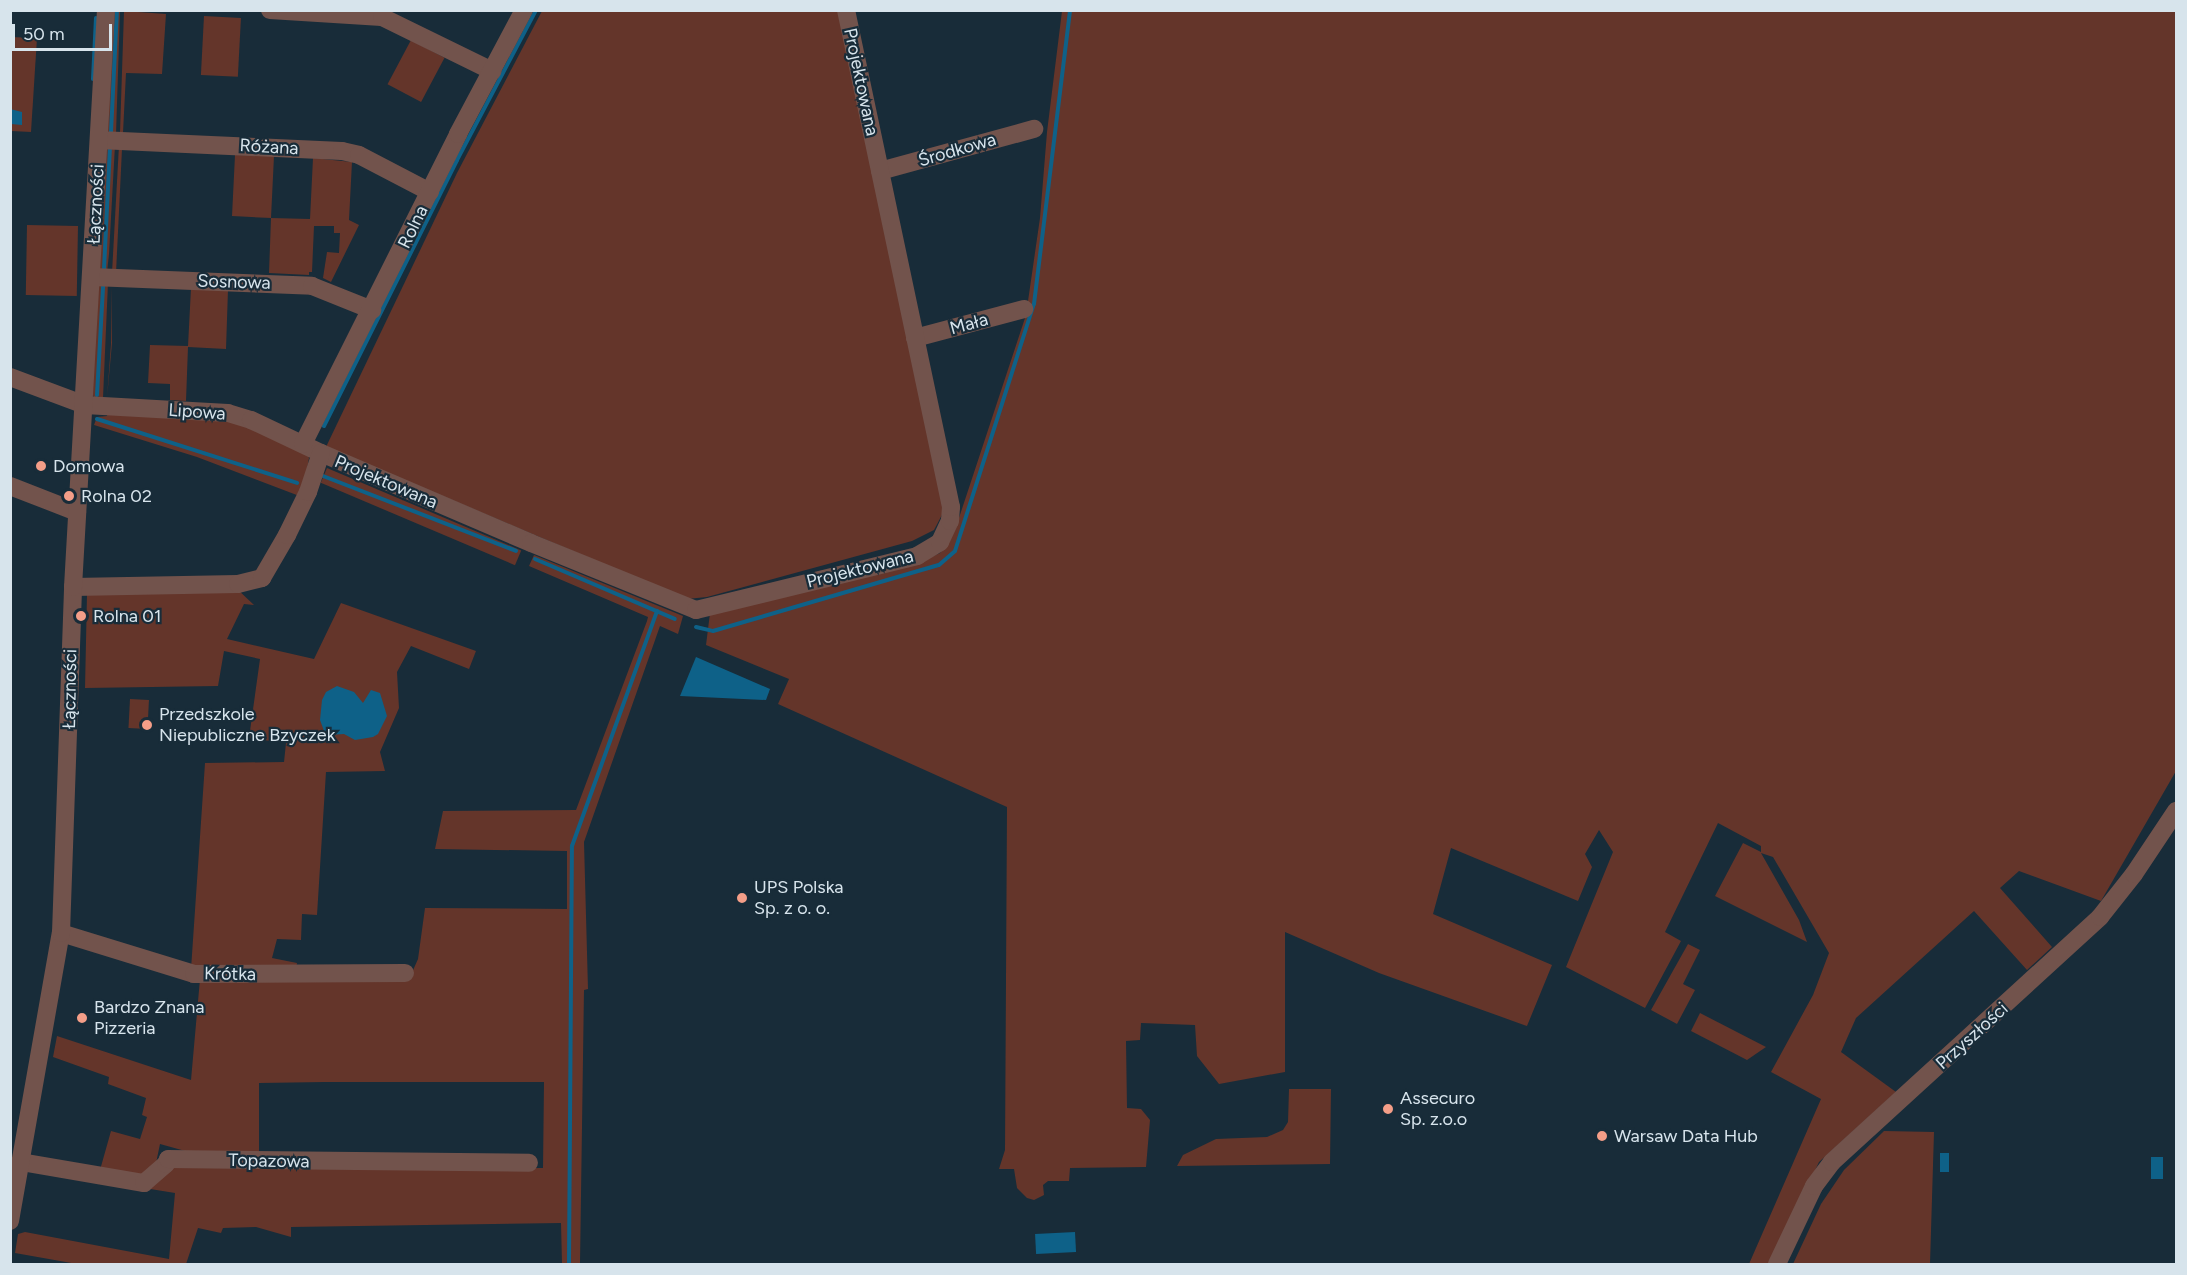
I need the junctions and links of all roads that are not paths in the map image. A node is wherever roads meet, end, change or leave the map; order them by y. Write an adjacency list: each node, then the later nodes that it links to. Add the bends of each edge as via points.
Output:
1 (106, 10): 7 (street, Łączności)
2 (270, 10): 5 (street, via 382,17)
3 (524, 10): 5 (street, Rolna)
4 (846, 10): 8 (street, Projektowana)
5 (492, 71): 9 (street, Rolna)
6 (1034, 129): 8 (street, Środkowa)
7 (99, 140): 9 (street, Różana, via 342,151 359,155); 10 (street, Łączności)
8 (880, 171): 13 (street, Projektowana)
9 (430, 192): 12 (street, Rolna)
10 (92, 277): 12 (street, Sosnowa, via 312,286); 15 (street, Łączności)
11 (1024, 309): 13 (street, Mała)
12 (372, 310): 16 (street, Rolna)
13 (915, 338): 17 (street, Projektowana, via 951,507 950,521 940,542 917,556 696,610)
14 (10, 377): 15 (street, Lipowa)
15 (85, 405): 16 (street, Lipowa, via 228,413); 19 (street, Łączności)
16 (303, 444): 17 (street, Projektowana)
17 (321, 453): 20 (street, via 288,535 262,578 238,584)
18 (10, 486): 19 (street)
19 (77, 512): 20 (street, Łączności)
20 (73, 587): 22 (street, Łączności)
21 (2176, 811): 27 (street, Przyszłości, via 2100,917 1832,1162 1814,1186)
22 (61, 933): 23 (street, Krótka, via 203,975); 24 (street, Łączności)
23 (405, 973)
24 (21, 1162): 25 (street, Topazowa, via 144,1183 168,1159); 26 (street, Łączności)
25 (529, 1163)
26 (10, 1221)
27 (1777, 1264)

